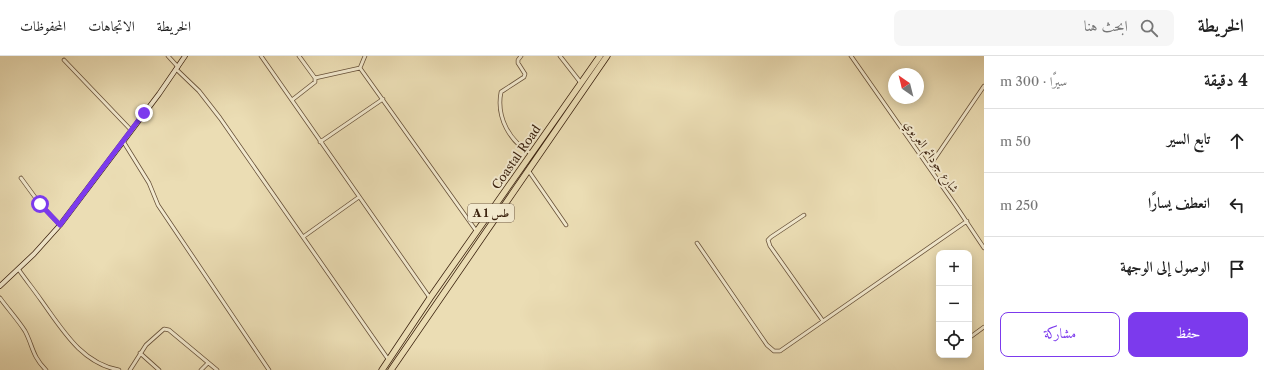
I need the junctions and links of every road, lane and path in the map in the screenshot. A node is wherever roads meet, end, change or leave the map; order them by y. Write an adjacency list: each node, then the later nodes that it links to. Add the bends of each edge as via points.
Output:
1 (168, 56): 12 (street)
2 (185, 56): 12 (street)
3 (262, 56): 17 (street)
4 (299, 56): 14 (street)
5 (365, 56): 13 (street)
6 (522, 56): 22 (street, via 518,63 525,74 501,92 501,115 511,136)
7 (560, 56): 15 (street)
8 (600, 56): 15 (highway, Coastal Road / A 1 طس)
9 (606, 56): 24 (highway, Coastal Road / A 1 طس)
10 (851, 56): 23 (street, شارع جودائم العريوي)
11 (64, 60): 19 (street)
12 (177, 68): 19 (street); 32 (street, via 220,118)
13 (360, 68): 14 (street); 18 (street)
14 (315, 78): 17 (street, via 314,84)
15 (581, 84): 22 (highway, Coastal Road / A 1 طس)
16 (984, 86): 23 (street)
17 (292, 100): 21 (street)
18 (383, 100): 21 (street); 31 (street)
19 (131, 130): 20 (street)
20 (124, 141): 29 (street); 51 (street, via 149,183 158,205)
21 (320, 142): 26 (street)
22 (532, 154): 31 (highway, Coastal Road / A 1 طس)
23 (929, 167): 28 (street, شارع جودائم العريوي)
24 (528, 170): 30 (street); 53 (highway, Coastal Road / A 1 طس)
25 (21, 178): 29 (street)
26 (359, 197): 32 (street); 38 (street)
27 (804, 215): 39 (street, via 768,240)
28 (967, 222): 34 (street, شارع جودائم العريوي); 39 (street)
29 (60, 225): 35 (street)
30 (566, 225)
31 (477, 232): 38 (highway, Coastal Road / A 1 طس)
32 (303, 237): 43 (street)
33 (697, 243): 39 (street, via 774,352 780,351)
34 (984, 248)
35 (18, 270): 36 (street); 46 (street, via 78,348 94,362)
36 (0, 286)
37 (0, 298): 45 (street, via 25,331 33,352)
38 (430, 298): 43 (highway, Coastal Road / A 1 طس)
39 (823, 321)
40 (984, 327): 41 (street)
41 (972, 336)
42 (140, 353): 44 (street, via 164,329); 47 (street); 48 (street)
43 (389, 360): 52 (highway, Coastal Road / A 1 طس)
44 (208, 363): 49 (street); 50 (street)
45 (46, 370)
46 (119, 370)
47 (130, 370)
48 (159, 370)
49 (202, 370)
50 (217, 370)
51 (269, 370)
52 (382, 370)
53 (391, 370)

